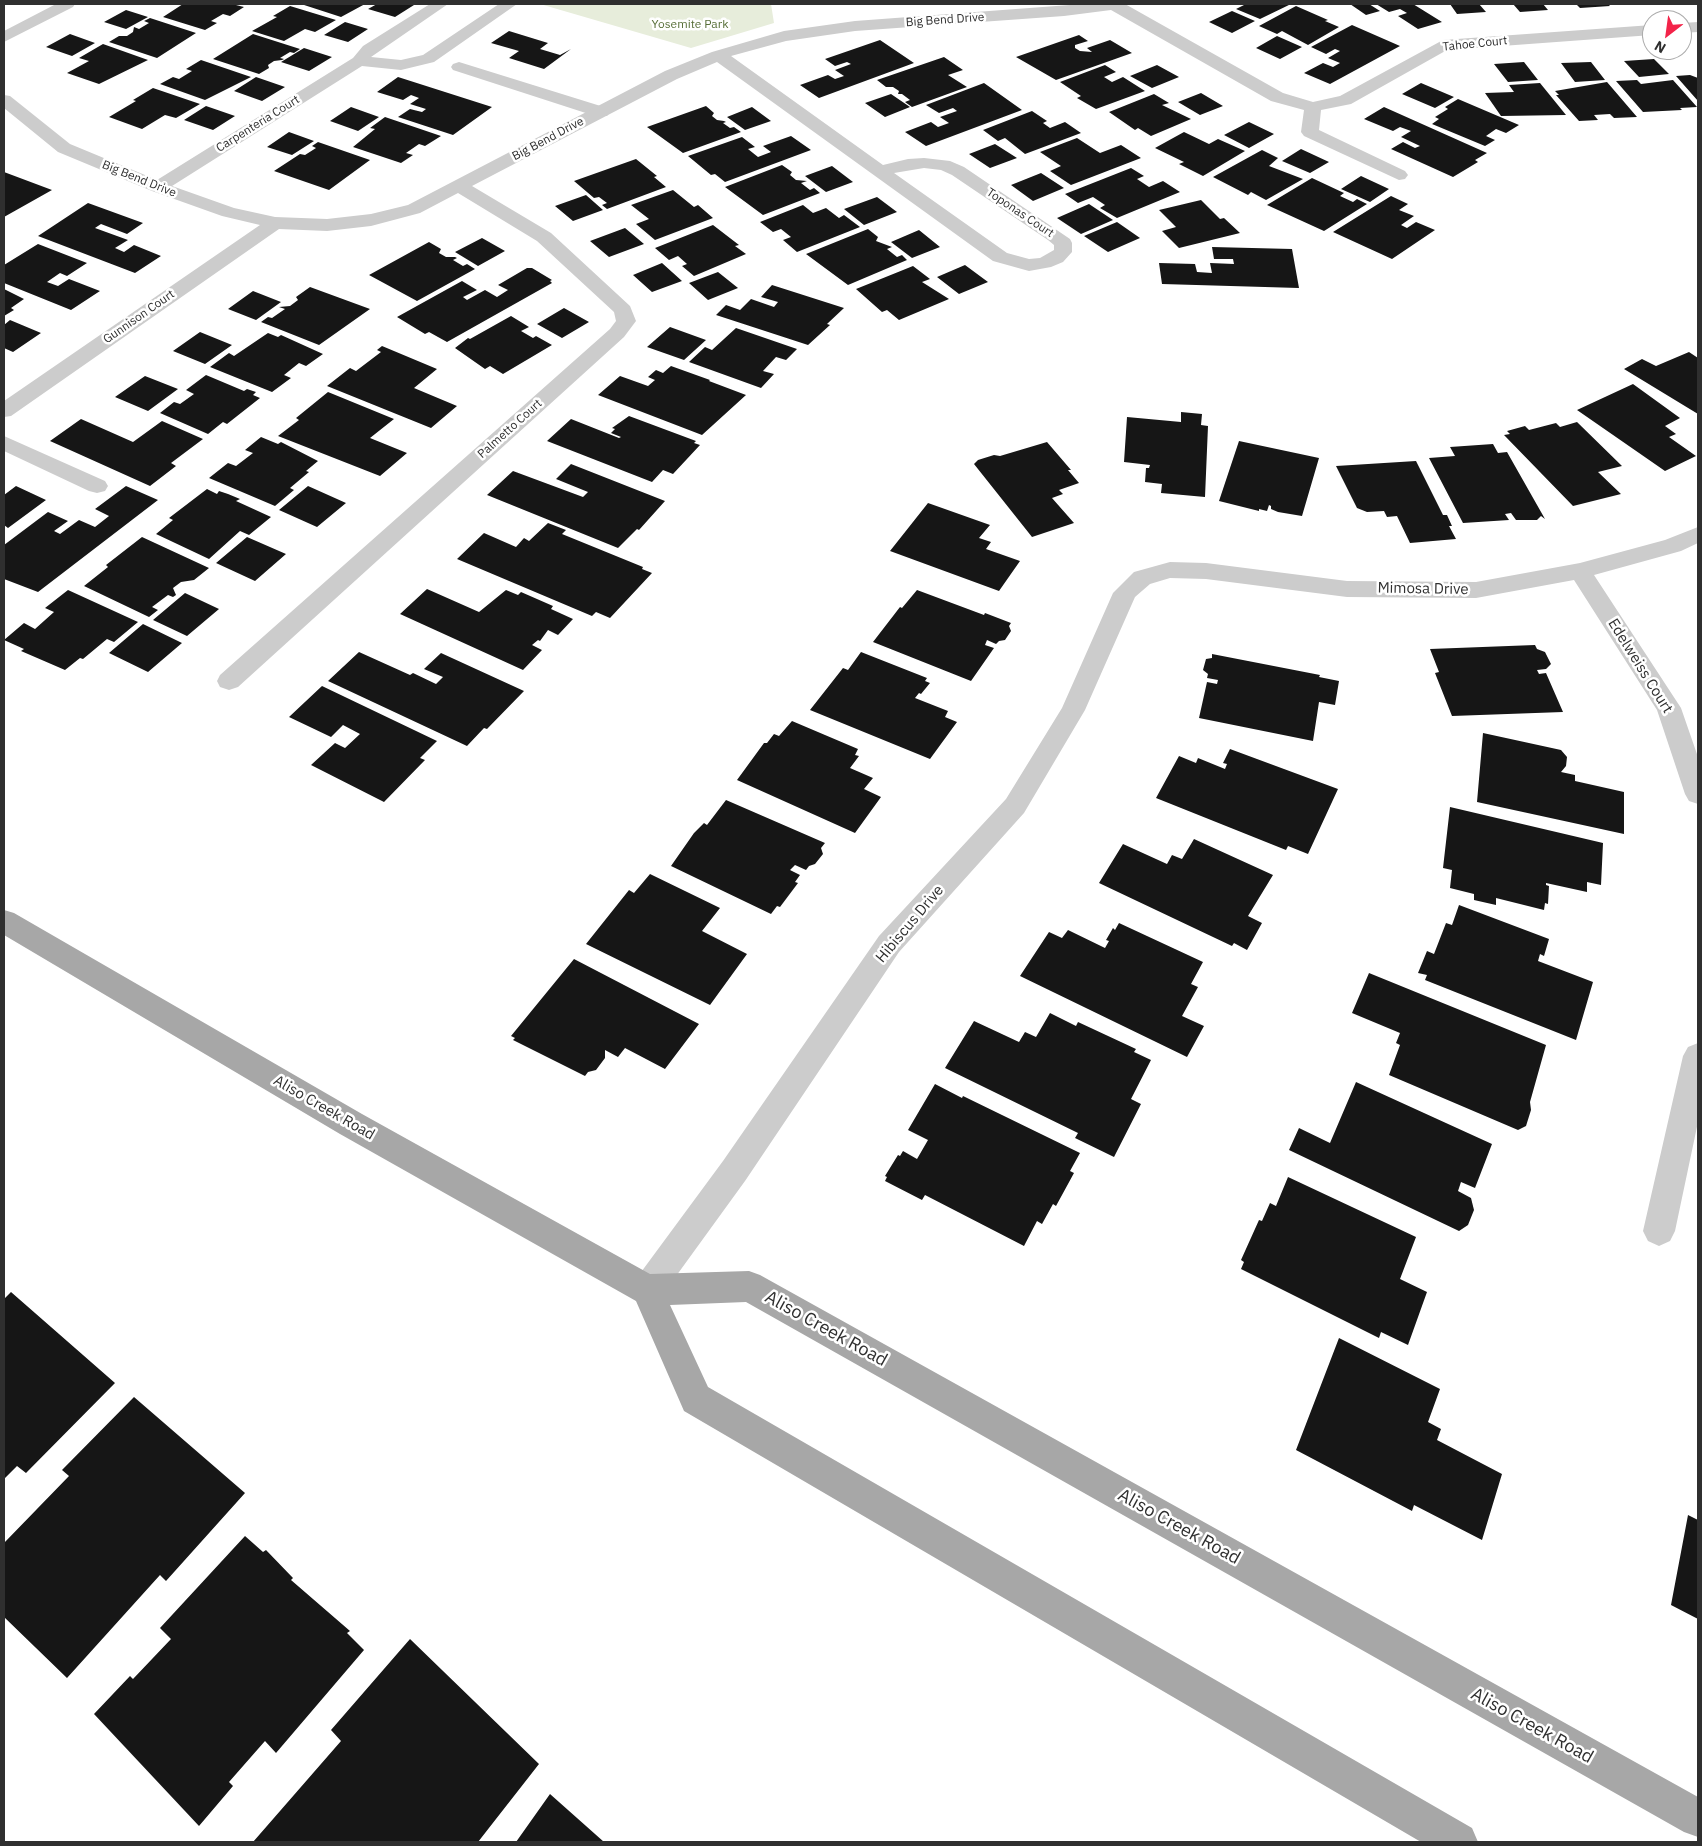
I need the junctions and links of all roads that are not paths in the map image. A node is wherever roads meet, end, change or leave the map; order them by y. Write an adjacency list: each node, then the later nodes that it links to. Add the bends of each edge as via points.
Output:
1 (67, 4): 6 (street)
2 (440, 4): 8 (street, Carpenteria Court, via 369,49)
3 (509, 4): 8 (street, via 428,59 402,65)
4 (1116, 4): 7 (street, Big Bend Drive, via 1064,12 855,26 784,36); 11 (street, Tahoe Court, via 1277,97)
5 (1642, 31): 11 (street, Tahoe Court, via 1443,45 1345,100)
6 (4, 37)
7 (718, 56): 12 (street, Big Bend Drive, via 671,75); 13 (street, Toponas Court)
8 (359, 61): 16 (street, Carpenteria Court)
9 (459, 67): 12 (street)
10 (5, 103): 16 (street, Big Bend Drive, via 64,148)
11 (1313, 107): 14 (street, via 1310,132)
12 (601, 112): 15 (street, Big Bend Drive)
13 (880, 171): 13 (street, Toponas Court, via 924,163 944,165 958,171 1055,236 1063,243 1063,252 1056,258 1036,264 1015,262 1000,256)
14 (1399, 175)
15 (459, 186): 17 (street, Big Bend Drive, via 414,209 371,220 327,225); 24 (street, Palmetto Court, via 544,237 623,310 626,321 617,333)
16 (158, 187): 17 (street, Big Bend Drive, via 228,212)
17 (275, 223): 18 (street, Gunnison Court)
18 (4, 411)
19 (4, 443): 20 (street)
20 (97, 486)
21 (1698, 534): 22 (street, Mimosa Drive, via 1673,546)
22 (1580, 571): 23 (street, Mimosa Drive, via 1476,590 1347,589 1206,571 1170,570); 25 (street, Edelweiss Court, via 1669,708)
23 (1142, 578): 29 (street, Hibiscus Drive, via 1124,593 1073,710 1015,806 889,944 734,1171)
24 (229, 681)
25 (1698, 794)
26 (4, 921): 29 (main road, Aliso Creek Road, via 351,1124)
27 (1698, 1056): 28 (street)
28 (1659, 1231)
29 (647, 1290): 30 (main road, Aliso Creek Road, via 749,1286); 31 (main road, via 696,1399)
30 (1698, 1818)
31 (1458, 1842)

